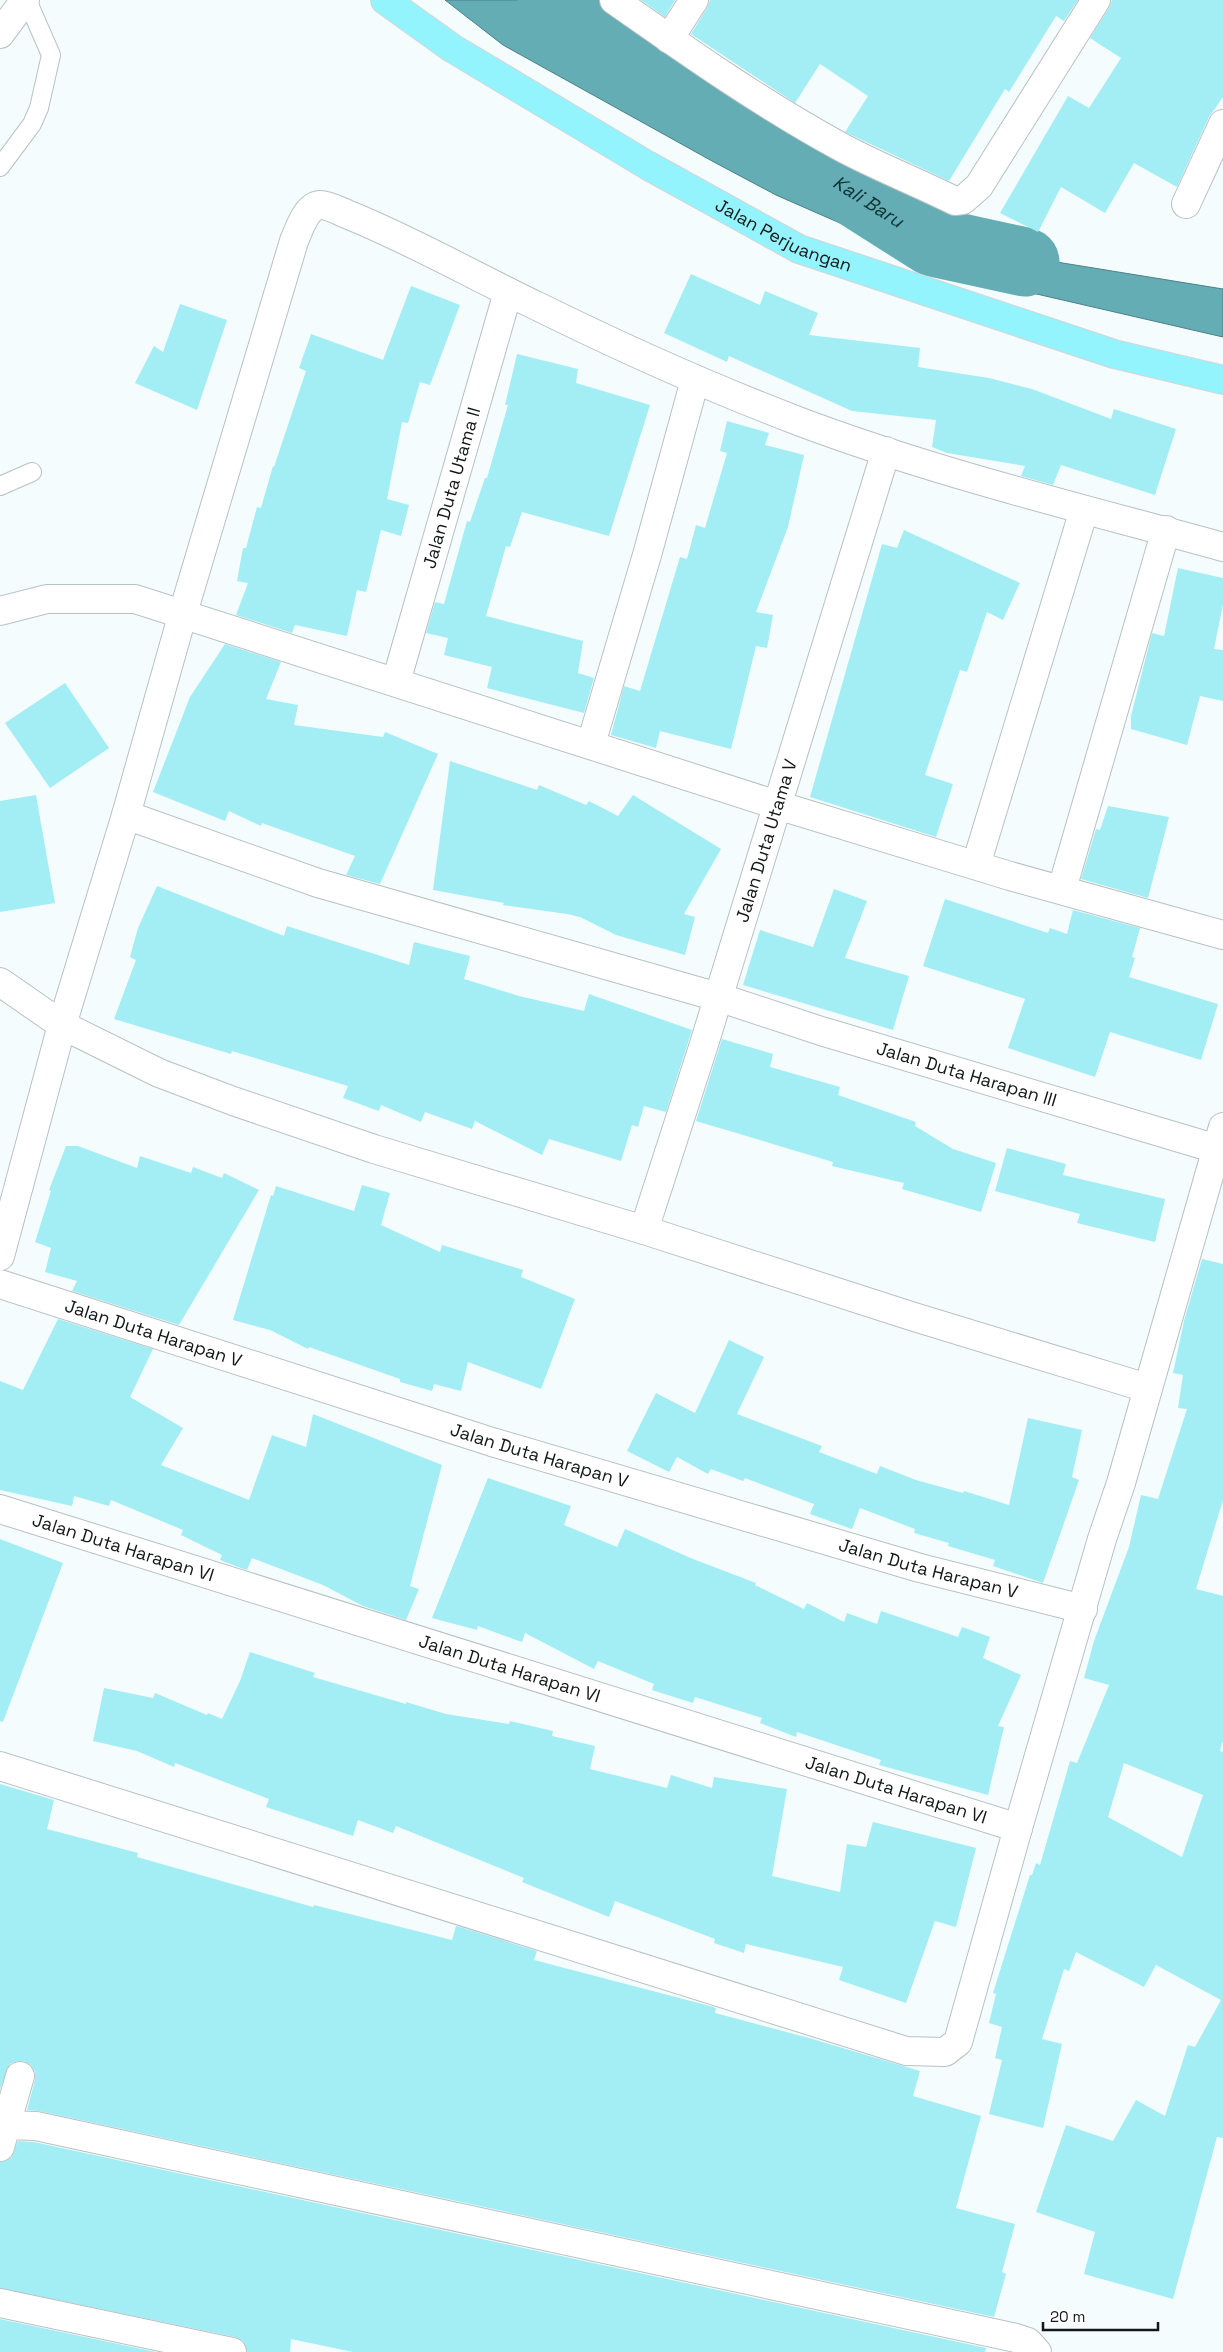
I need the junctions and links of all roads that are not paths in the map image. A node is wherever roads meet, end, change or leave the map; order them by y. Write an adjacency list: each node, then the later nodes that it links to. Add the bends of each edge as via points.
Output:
1 (26, 0): 6 (street); 9 (lane, via 51,55 39,108 32,124)
2 (385, 0): 13 (main road, Jalan Perjuangan, via 452,48 647,165 798,249 1114,354)
3 (614, 0): 7 (street)
4 (694, 0): 7 (street)
5 (1096, 0): 7 (street, via 979,186 963,200 955,201 841,147)
6 (0, 34)
7 (669, 39)
8 (1223, 124): 10 (street)
9 (0, 167)
10 (1186, 204)
11 (508, 292): 12 (street); 21 (street, via 366,222 320,205 313,207 294,241); 22 (street, Jalan Duta Utama II)
12 (695, 380): 14 (street); 23 (street)
13 (1223, 380)
14 (886, 451): 17 (street); 24 (street, Jalan Duta Utama V)
15 (32, 472): 16 (lane)
16 (0, 486)
17 (1084, 510): 18 (street); 26 (street)
18 (1166, 530): 19 (street); 27 (street)
19 (1223, 547)
20 (0, 611): 21 (street, via 47,599 136,599)
21 (183, 614): 22 (street); 25 (street)
22 (396, 682): 23 (street)
23 (591, 744): 24 (street)
24 (777, 805): 26 (street); 30 (street, Jalan Duta Utama V)
25 (126, 815): 30 (street, Jalan Duta Harapan III, via 318,883); 31 (street)
26 (976, 865): 27 (street)
27 (1062, 889): 28 (street)
28 (1223, 935)
29 (0, 982): 31 (street)
30 (718, 997): 32 (street, Jalan Duta Harapan III, via 820,1030); 33 (street, Jalan Duta Utama V)
31 (62, 1025): 33 (street, via 159,1073 234,1100 374,1149); 34 (street)
32 (1220, 1138): 36 (street)
33 (644, 1230): 36 (street)
34 (0, 1256)
35 (0, 1284): 38 (street, Jalan Duta Harapan V, via 502,1444 920,1568)
36 (1147, 1388): 38 (street)
37 (0, 1509): 40 (street, Jalan Duta Harapan VI)
38 (1083, 1609): 40 (street)
39 (0, 1766): 40 (street, via 906,2051 945,2052 958,2042)
40 (1018, 1828)
41 (20, 2076): 42 (street)
42 (3, 2136): 45 (street, via 36,2126 1016,2338 1028,2342)
43 (0, 2303): 44 (street)
44 (232, 2352)
45 (1037, 2352)

